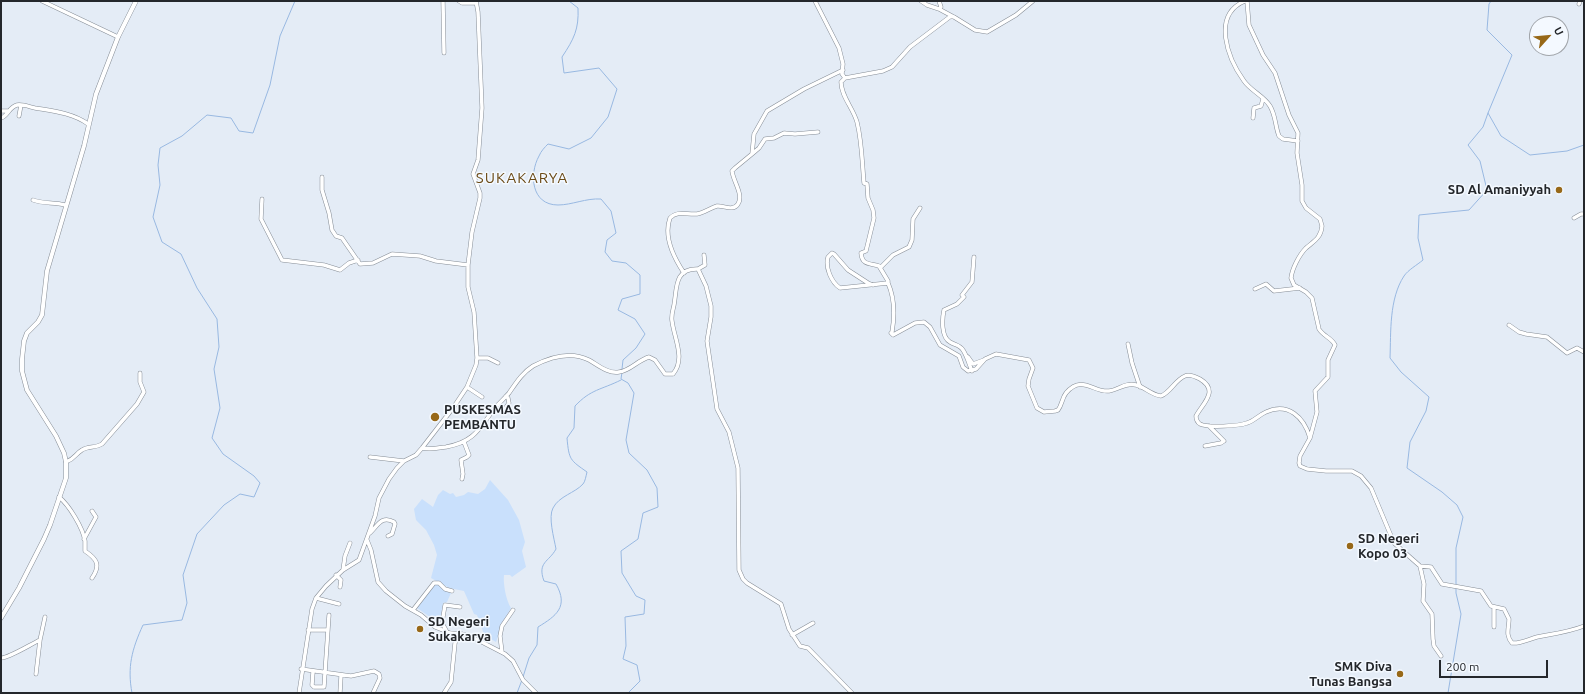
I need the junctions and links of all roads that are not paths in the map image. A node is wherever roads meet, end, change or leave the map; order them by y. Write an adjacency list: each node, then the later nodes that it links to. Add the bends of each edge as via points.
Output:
1 (42, 1): 13 (street)
2 (136, 1): 13 (street)
3 (442, 1): 14 (street)
4 (459, 1): 10 (street)
5 (815, 1): 15 (street, via 839,48)
6 (921, 1): 11 (street)
7 (939, 1): 11 (street)
8 (1033, 1): 12 (street, via 1016,16 987,32 975,30)
9 (1246, 1): 17 (street, via 1235,5 1230,13 1226,25 1226,42 1244,81); 26 (street, via 1249,25 1275,73 1298,134)
10 (476, 2): 38 (street, via 482,108 478,160 472,174 480,198)
11 (939, 9): 12 (street)
12 (952, 16): 16 (street, via 910,47 892,67)
13 (118, 37): 24 (street, via 96,94)
14 (444, 53)
15 (843, 70): 16 (street); 27 (street, via 767,111 754,134)
16 (845, 78): 39 (street, via 841,82 841,87 859,129 864,183 867,184 874,218 866,251 861,256 866,263)
17 (1263, 99): 23 (street, via 1262,105 1254,108); 26 (street, via 1273,111 1279,136)
18 (21, 105): 20 (street, via 14,106); 21 (street); 24 (street, via 71,115)
19 (1, 111): 20 (street)
20 (9, 111): 22 (street)
21 (19, 116)
22 (1, 118)
23 (1253, 118)
24 (88, 124): 31 (street, via 84,146)
25 (818, 132): 27 (street, via 782,133 774,138 765,139)
26 (1298, 141): 44 (street, via 1302,201 1306,208 1320,219 1322,226 1320,236 1302,253 1292,275 1292,281)
27 (752, 154): 41 (street, via 732,171 738,192 738,203 735,207 718,206 697,214 676,214 670,218 670,244)
28 (322, 177): 37 (street, via 322,190 332,230 336,236 342,238)
29 (262, 199): 37 (street, via 261,219 282,260 324,265 340,270)
30 (33, 200): 31 (street)
31 (65, 205): 66 (street, via 47,271 42,315 27,333 22,370 27,390 56,436)
32 (920, 208): 39 (street, via 913,219 909,247 893,255)
33 (1584, 214): 34 (street)
34 (1574, 218)
35 (704, 255): 40 (street, via 705,265)
36 (974, 257): 48 (street, via 972,282 962,295 964,297 943,312 946,338)
37 (358, 260): 38 (street, via 361,264 373,263 392,254 420,256)
38 (468, 265): 50 (street, via 468,287 474,312)
39 (881, 267): 42 (street)
40 (698, 269): 41 (street); 98 (street, via 710,299 711,317 707,341 717,409 729,432 738,468 739,570 747,583 781,604)
41 (684, 273): 58 (street, via 680,276 675,289 672,319 679,359 674,374 663,373 655,360 649,357 620,372 605,370 587,359 556,356 524,374)
42 (888, 283): 43 (street); 53 (street, via 894,304 891,333 893,336 915,323 924,322 930,327 940,345 957,354 965,370)
43 (874, 285): 43 (street, via 848,270 834,254 828,257 827,266 840,288)
44 (1300, 288): 45 (street, via 1276,291 1266,284); 61 (street, via 1312,298 1319,329 1335,345 1328,360 1328,377 1315,391 1316,412)
45 (1255, 289)
46 (1509, 324): 49 (street, via 1519,332 1547,337 1567,353 1577,348)
47 (1128, 344): 56 (street)
48 (963, 350): 51 (street, via 972,364); 53 (street)
49 (1584, 352)
50 (477, 358): 52 (street, via 488,358); 55 (street)
51 (984, 359): 53 (street, via 978,368); 56 (street, via 996,354 1030,361 1033,370 1028,389 1041,411 1058,410 1066,393 1081,385 1106,391 1128,384)
52 (498, 363)
53 (972, 371)
54 (140, 373): 66 (street, via 144,394 138,404 102,444 83,450 74,459)
55 (467, 387): 57 (street); 64 (street)
56 (1140, 387): 60 (street, via 1161,396 1169,392 1184,376 1200,379 1206,385 1209,396 1196,417 1201,424)
57 (482, 396)
58 (506, 396): 59 (street, via 509,403); 62 (street, via 478,431)
59 (504, 410)
60 (1209, 425): 61 (street, via 1245,424 1265,412 1283,410 1299,416); 63 (street, via 1224,441)
61 (1310, 438): 76 (street, via 1300,456 1300,466 1326,471 1350,470 1361,476 1370,488 1394,543)
62 (464, 442): 64 (street, via 438,449); 68 (street, via 469,455 461,460)
63 (1206, 446)
64 (422, 448): 67 (street)
65 (370, 456): 67 (street)
66 (66, 462): 69 (street, via 64,485)
67 (404, 462): 71 (street, via 394,472 382,493)
68 (462, 479)
69 (59, 497): 73 (street, via 76,519); 90 (street, via 44,539)
70 (92, 511): 73 (street, via 96,517)
71 (369, 534): 72 (street, via 387,519 395,524 392,534); 74 (street)
72 (388, 536)
73 (84, 539): 79 (street, via 85,551 93,556 97,566)
74 (367, 540): 77 (street, via 359,560); 86 (street, via 372,550 379,585)
75 (350, 543): 77 (street)
76 (1420, 566): 85 (street, via 1430,566 1441,584 1482,592); 101 (street, via 1424,584 1423,601 1432,614 1433,642)
77 (343, 570): 78 (street)
78 (336, 575): 80 (street, via 341,580); 82 (street)
79 (92, 578)
80 (340, 587)
81 (452, 591): 86 (street, via 439,583 434,583)
82 (316, 598): 83 (street); 94 (street)
83 (339, 604)
84 (460, 607): 96 (street, via 444,605 442,620)
85 (1494, 608): 92 (street); 93 (street, via 1504,609 1509,617 1507,628 1509,639 1513,643)
86 (413, 610): 96 (street, via 431,625)
87 (513, 610): 100 (street, via 502,626)
88 (329, 615): 95 (street)
89 (44, 617): 99 (street)
90 (1, 618)
91 (813, 623): 98 (street)
92 (1494, 626)
93 (1584, 626)
94 (308, 630): 95 (street); 103 (street)
95 (327, 630): 105 (street)
96 (448, 632): 97 (street)
97 (460, 634): 100 (street); 111 (street, via 455,643 451,682)
98 (792, 635): 113 (street, via 800,646 808,648)
99 (40, 640): 102 (street); 106 (street)
100 (502, 652): 112 (street, via 513,661 523,680)
101 (1441, 656)
102 (1, 658)
103 (302, 669): 104 (street); 108 (street)
104 (312, 672): 105 (street); 105 (street, via 312,685 323,688)
105 (326, 673): 107 (street)
106 (36, 674)
107 (341, 676): 109 (street); 110 (street, via 377,672 380,678)
108 (299, 693)
109 (340, 693)
110 (374, 693)
111 (444, 693)
112 (536, 693)
113 (852, 693)

